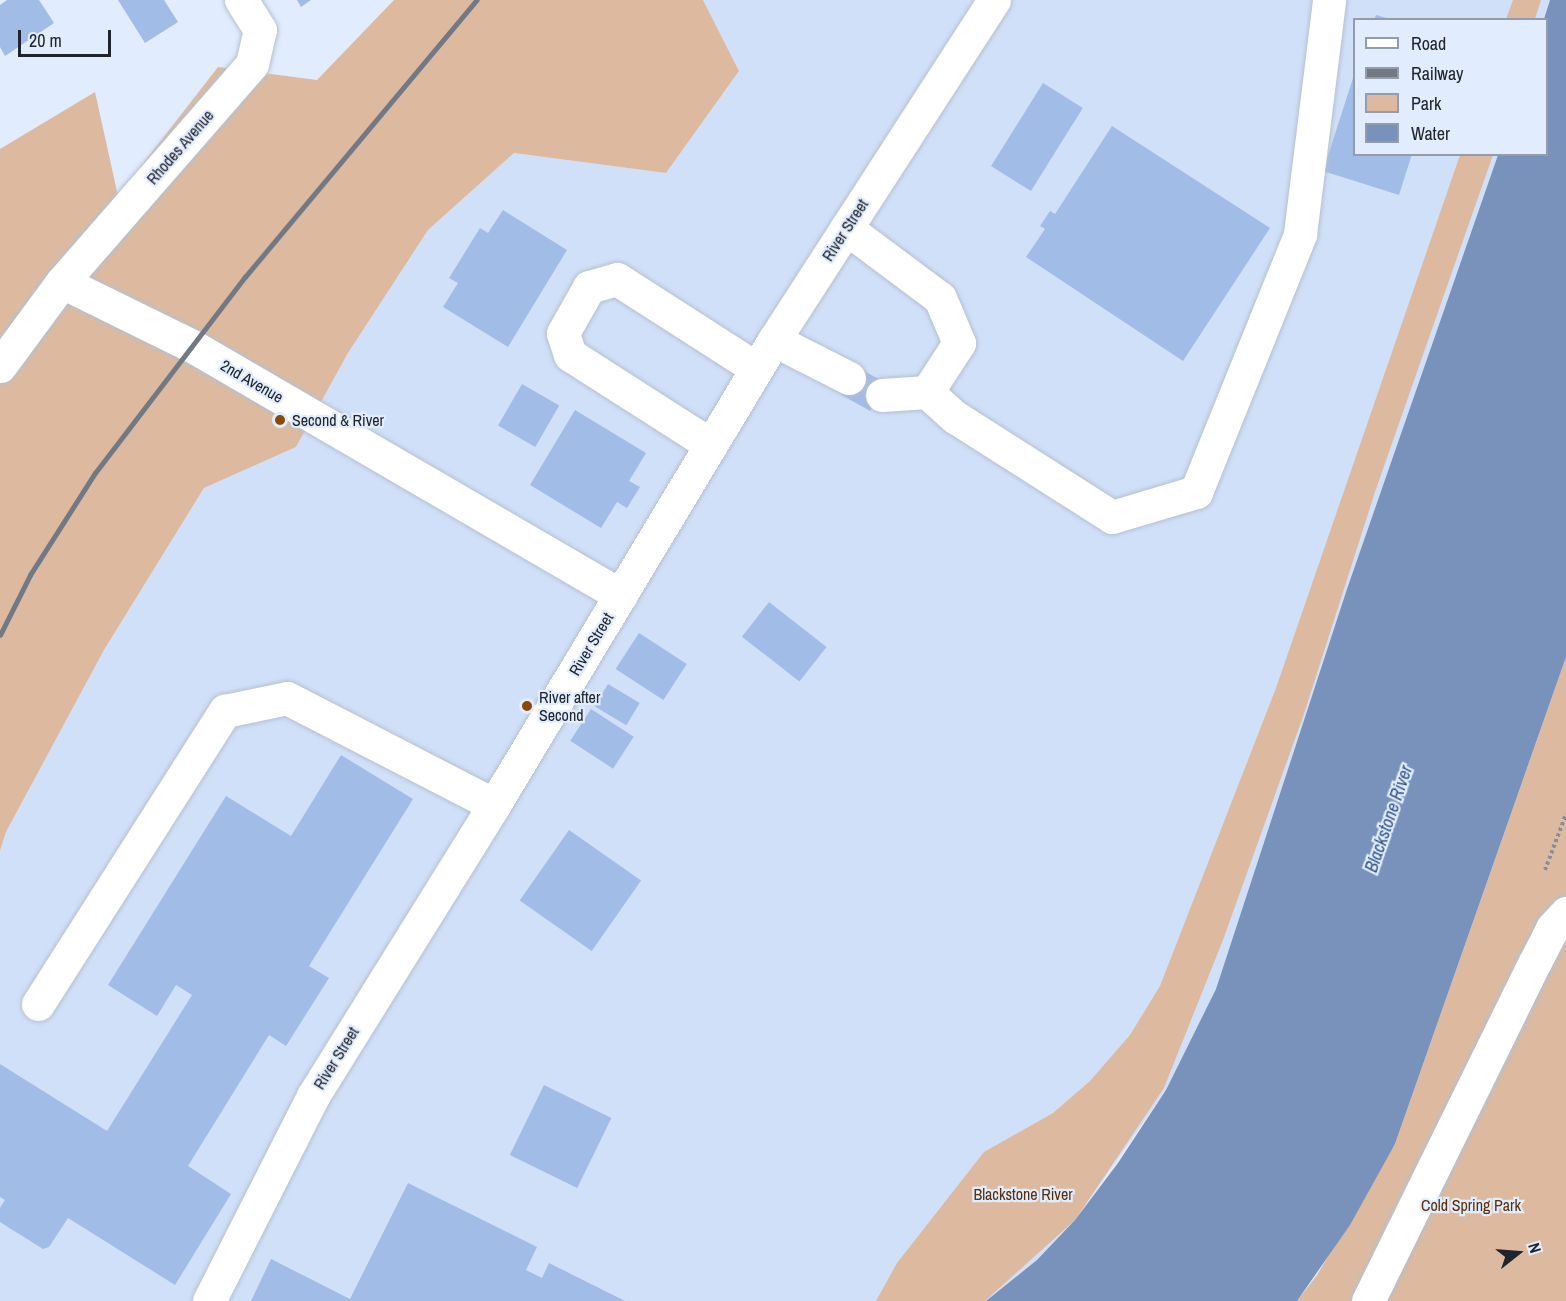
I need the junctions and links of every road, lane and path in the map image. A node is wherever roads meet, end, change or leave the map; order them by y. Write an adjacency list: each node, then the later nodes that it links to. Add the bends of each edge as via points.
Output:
1 (241, 0): 5 (street, Rhodes Avenue, via 260,30 252,64)
2 (994, 0): 4 (street, River Street)
3 (1329, 0): 10 (street, via 1300,234 1196,492 1112,517 956,417)
4 (846, 228): 6 (street, River Street); 10 (street, via 940,298 959,343)
5 (62, 282): 7 (street); 13 (street, 2nd Avenue, via 194,347)
6 (774, 340): 8 (street, River Street); 9 (street)
7 (0, 366)
8 (757, 369): 12 (street, River Street); 12 (street, via 617,279 589,287 563,333 570,355)
9 (849, 378)
10 (927, 393): 11 (street)
11 (882, 395)
12 (711, 445): 13 (street, River Street)
13 (621, 596): 14 (street, River Street)
14 (494, 805): 18 (street, via 287,698 225,711); 19 (street, River Street, via 313,1096)
15 (1566, 814): 16 (path)
16 (1545, 870)
17 (1566, 913): 20 (street, via 1552,928 1534,962)
18 (38, 1004)
19 (209, 1301)
20 (1368, 1301)

